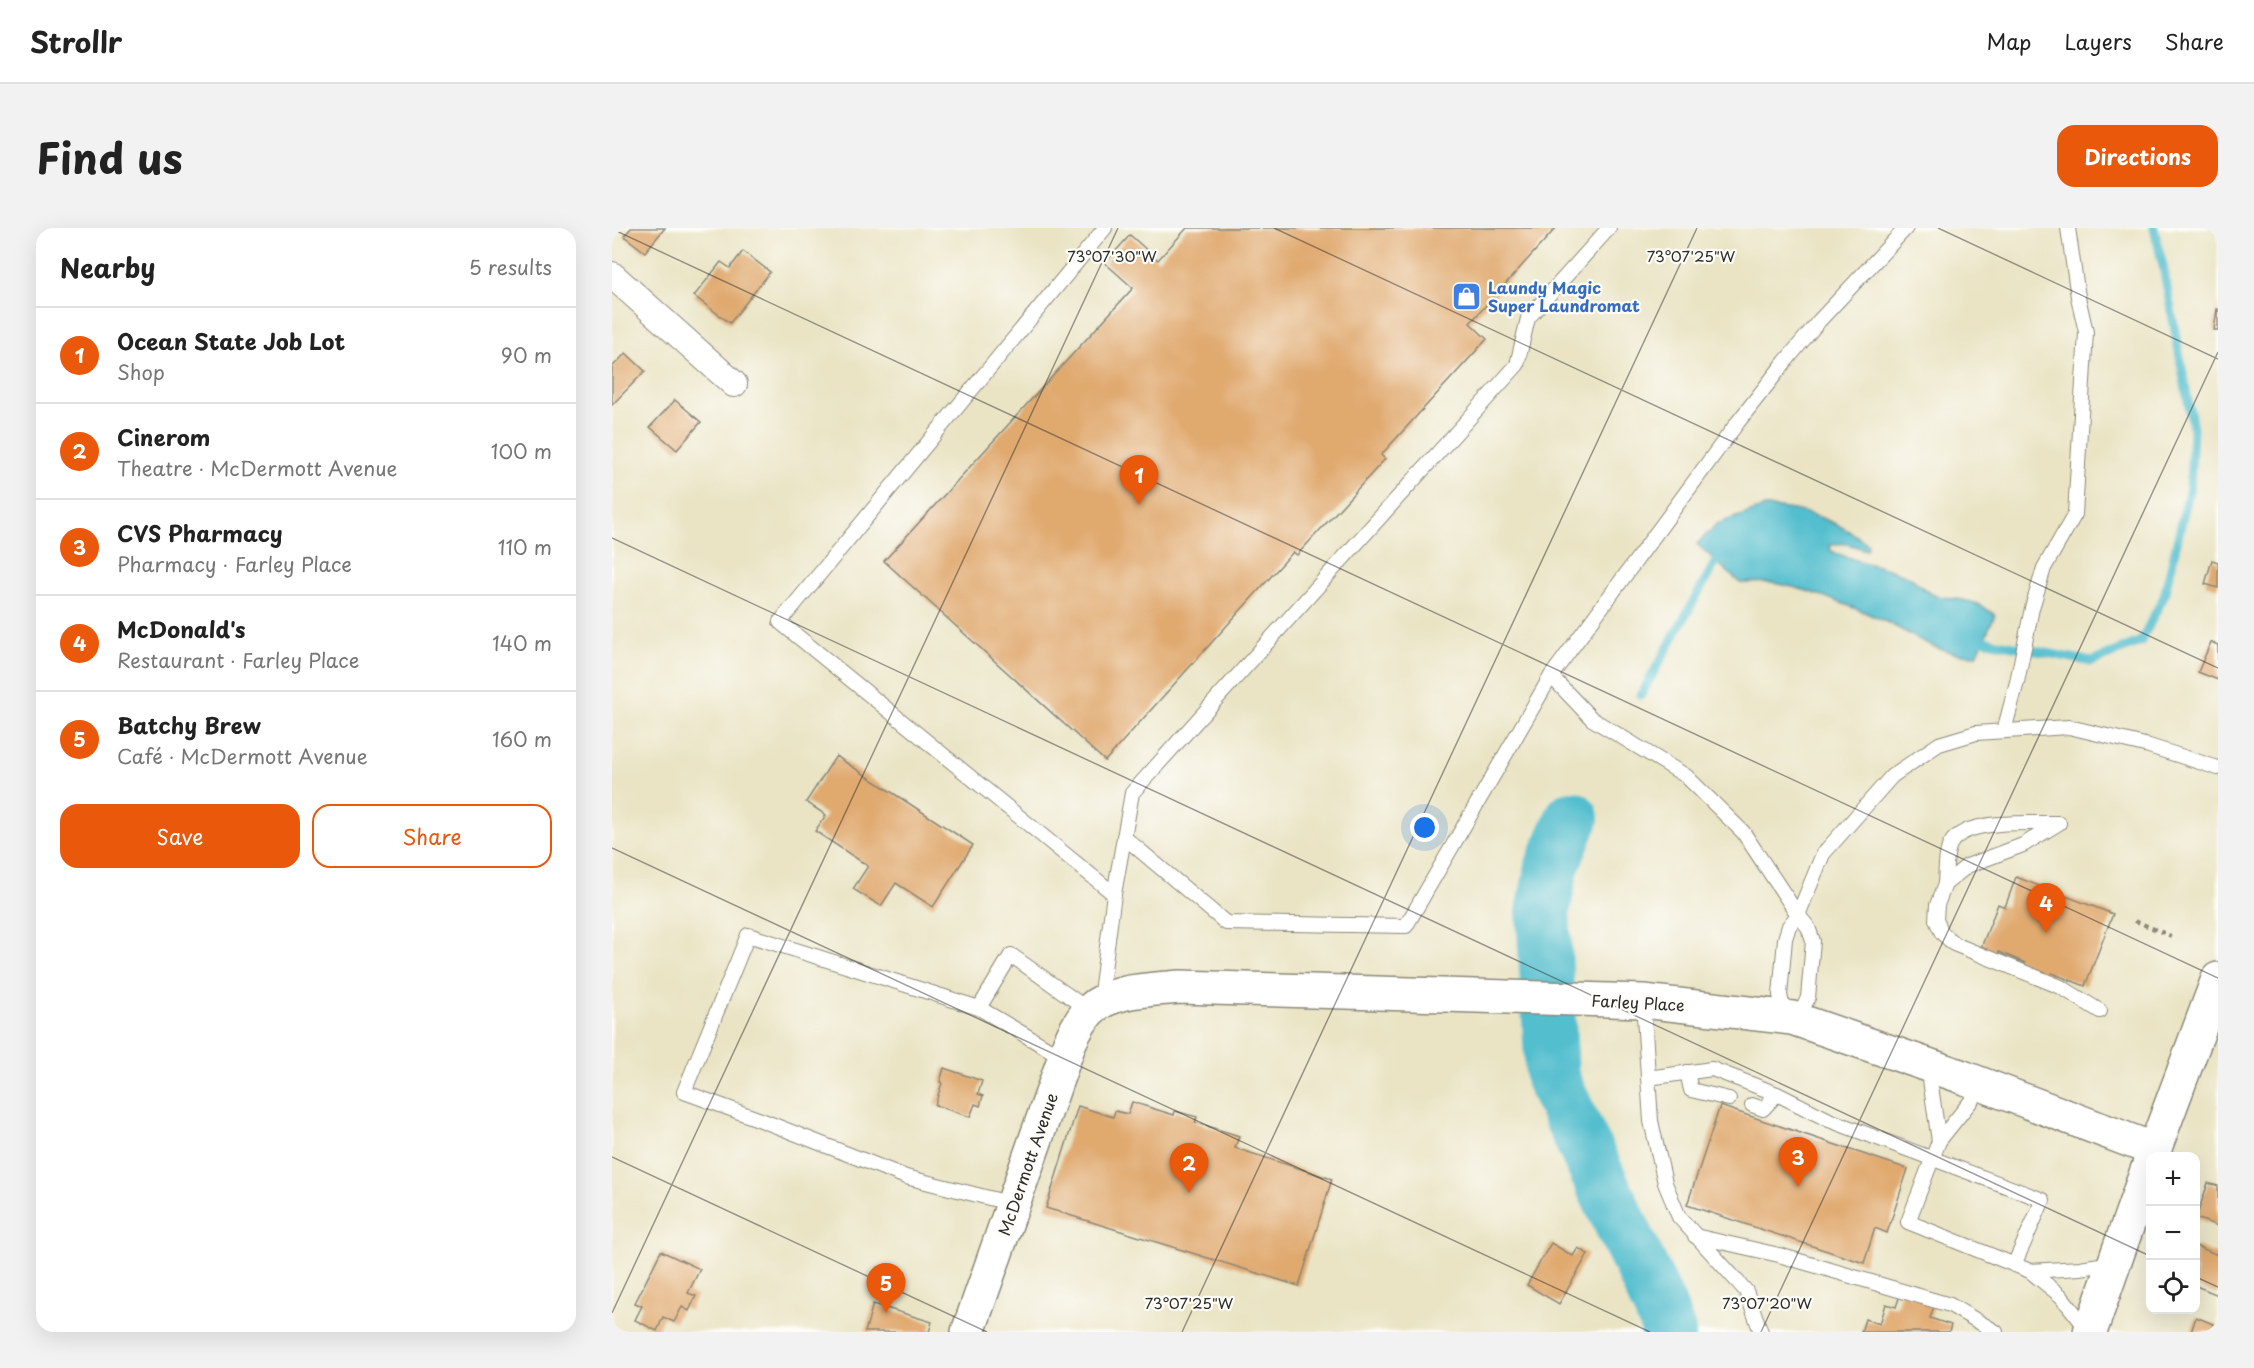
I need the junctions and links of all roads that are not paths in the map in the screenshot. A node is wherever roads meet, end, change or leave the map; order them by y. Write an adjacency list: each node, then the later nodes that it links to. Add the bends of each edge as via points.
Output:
1 (1105, 228): 12 (lane, via 780,622)
2 (1610, 228): 10 (lane, via 1528,318 1517,366 1132,793)
3 (1906, 228): 7 (lane, via 1778,370)
4 (2068, 228): 8 (lane, via 2086,332 2075,514 2044,568)
5 (612, 275): 6 (street)
6 (734, 384)
7 (1551, 676): 10 (lane, via 1406,926 1226,923); 13 (lane, via 1592,719 1686,776 1743,832)
8 (2004, 731): 9 (lane, via 2069,727); 13 (lane, via 1976,732 1939,744 1892,776 1824,854)
9 (2218, 768)
10 (1124, 837): 12 (lane)
11 (1945, 884): 11 (lane, via 1967,866 2023,845 2059,823 1972,828 1956,836 1946,858); 18 (lane, via 1936,921 1954,944 2061,987)
12 (1114, 894): 16 (lane)
13 (1798, 915): 19 (lane, via 1785,939 1780,995 1783,1008); 19 (lane, via 1813,941 1808,998)
14 (2218, 979): 29 (main road)
15 (1643, 1001): 16 (main road, Farley Place, via 1180,987 1139,991); 19 (main road, Farley Place); 23 (lane)
16 (1094, 1007): 17 (lane, via 1011,955); 20 (main road, McDermott Avenue, via 1079,1025)
17 (979, 1008): 20 (lane); 33 (lane, via 748,935 684,1092 906,1177)
18 (2100, 1011)
19 (1792, 1018): 21 (main road, Farley Place)
20 (1064, 1058): 33 (main road, McDermott Avenue)
21 (1928, 1065): 24 (main road, Farley Place); 28 (lane)
22 (1687, 1072): 23 (lane); 25 (lane, via 1712,1069); 26 (lane, via 1691,1090)
23 (1648, 1078): 34 (lane, via 1651,1121 1665,1183 1679,1217)
24 (1983, 1086): 28 (lane); 30 (main road, Farley Place)
25 (1777, 1094): 27 (lane, via 1763,1109); 31 (lane, via 1829,1120)
26 (1729, 1099)
27 (1752, 1105)
28 (1939, 1142): 31 (lane)
29 (2154, 1152)
30 (2146, 1153)
31 (1933, 1158): 36 (lane, via 1908,1222); 36 (lane, via 2043,1200)
32 (2146, 1175): 35 (main road)
33 (1013, 1204): 38 (main road, McDermott Avenue)
34 (1695, 1236): 39 (lane, via 1746,1291); 40 (lane, via 1779,1255 1950,1305)
35 (2113, 1263): 37 (lane); 41 (main road)
36 (2014, 1265): 37 (lane)
37 (2030, 1271): 41 (lane, via 2061,1296)
38 (968, 1332)
39 (1761, 1332)
40 (1996, 1332)
41 (2090, 1332)

